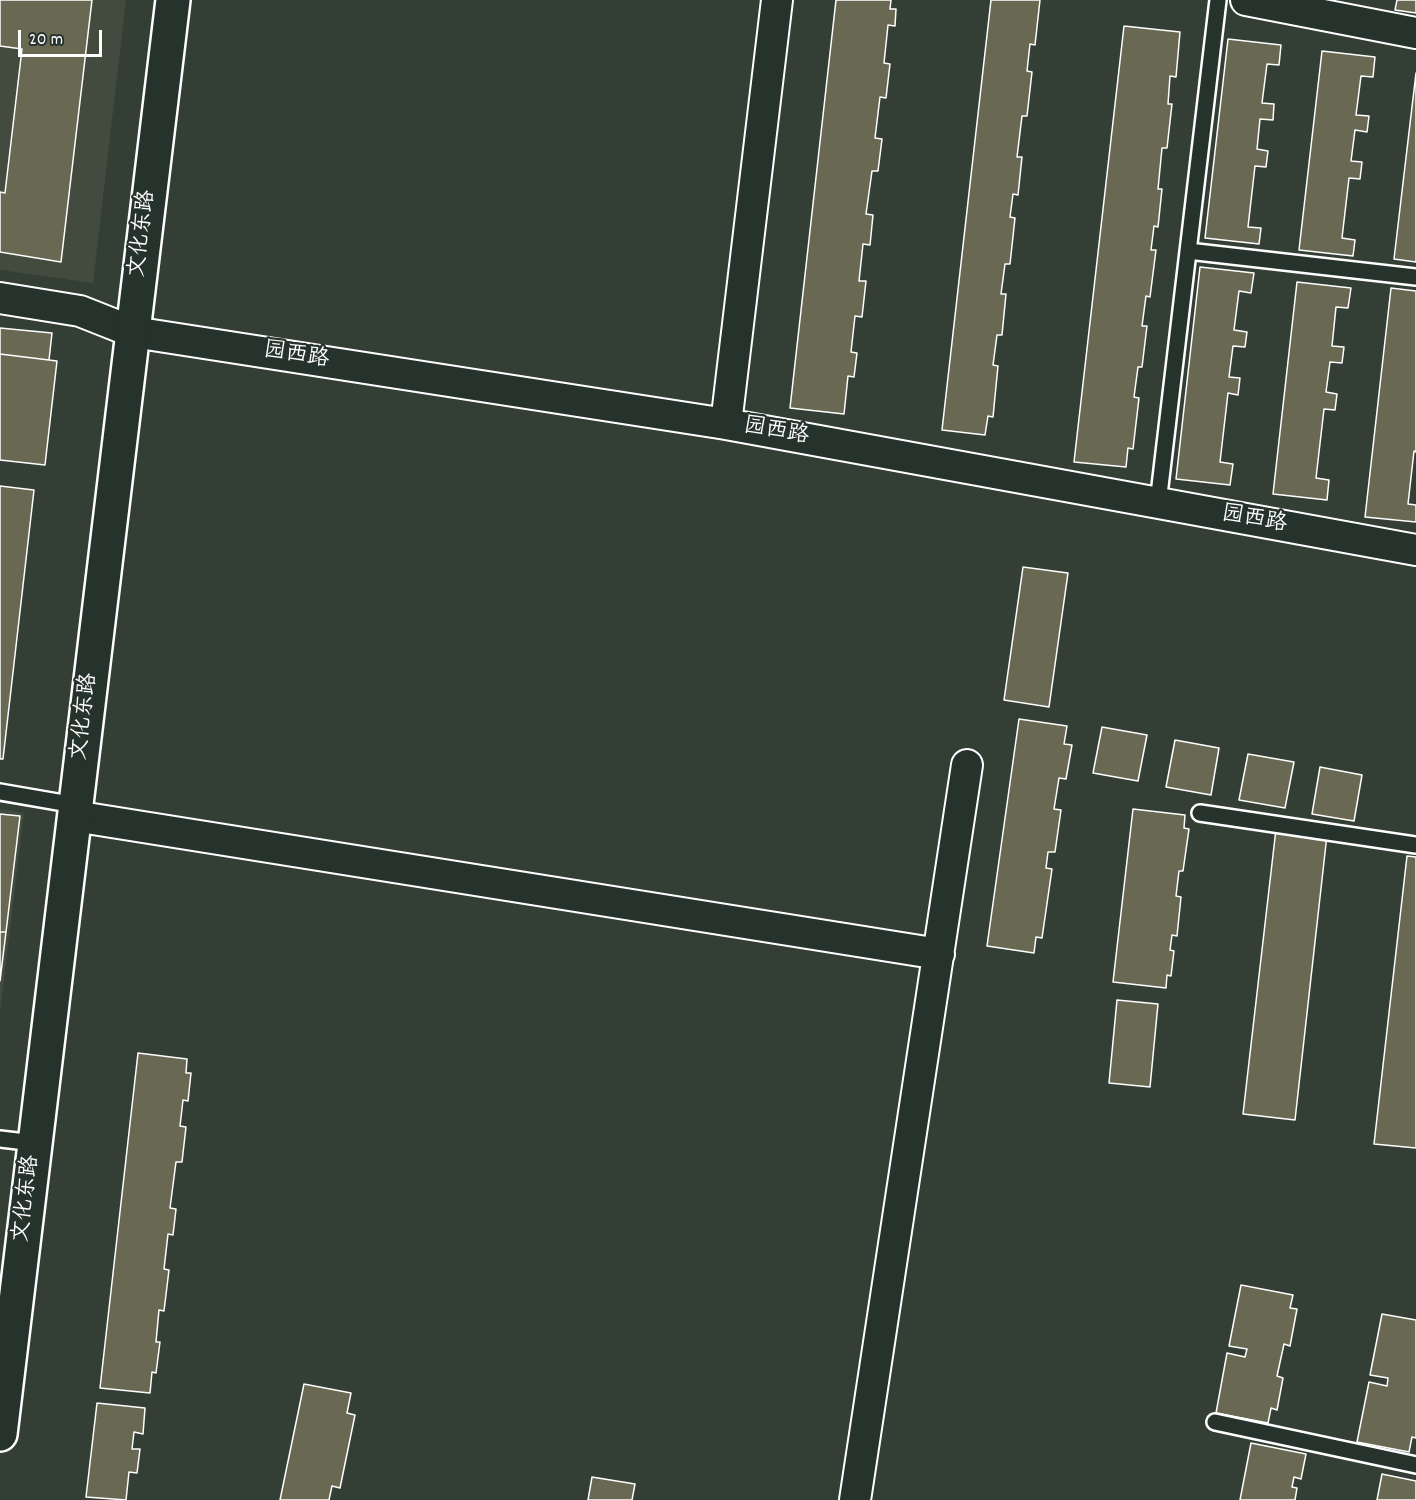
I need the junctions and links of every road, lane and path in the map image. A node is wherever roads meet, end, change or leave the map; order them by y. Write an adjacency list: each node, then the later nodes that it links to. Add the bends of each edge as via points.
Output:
1 (173, 0): 9 (street, 文化东路)
2 (777, 0): 10 (street)
3 (1218, 0): 6 (lane)
4 (1246, 0): 5 (street)
5 (1416, 33)
6 (1188, 251): 7 (lane); 11 (lane)
7 (1416, 277)
8 (0, 298): 9 (street, 园西路, via 80,311)
9 (133, 332): 10 (street, 园西路); 15 (street, 文化东路)
10 (726, 424): 11 (street, 园西路)
11 (1158, 503): 12 (street, 园西路)
12 (1416, 550)
13 (967, 765): 18 (street)
14 (0, 792): 15 (lane)
15 (75, 810): 18 (street); 20 (street, 文化东路)
16 (1200, 813): 17 (lane)
17 (1416, 844)
18 (939, 954): 24 (street)
19 (0, 1139): 20 (lane)
20 (34, 1143): 22 (street, 文化东路)
21 (1215, 1422): 23 (lane)
22 (0, 1434)
23 (1416, 1465)
24 (855, 1500)

